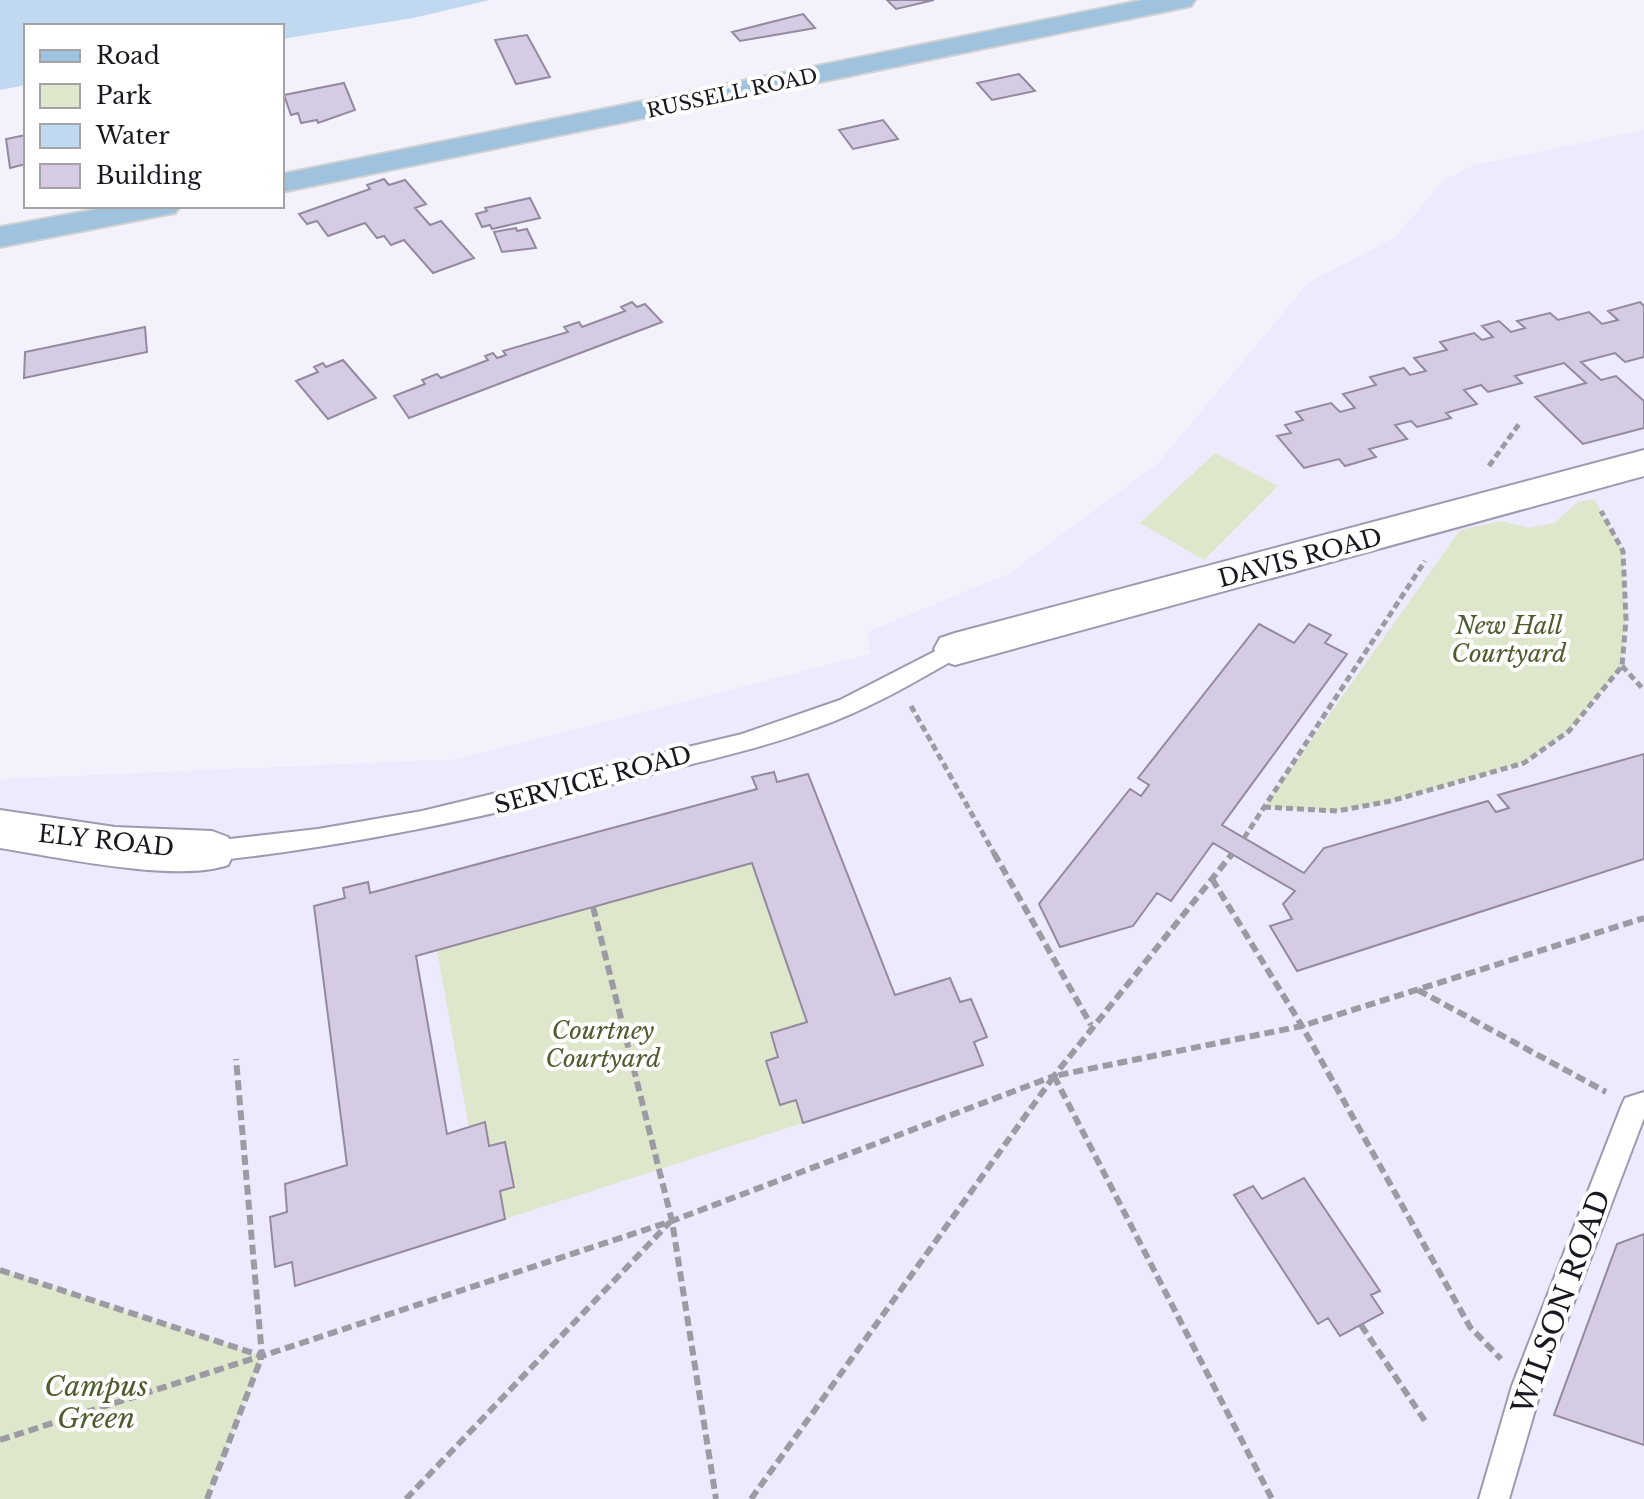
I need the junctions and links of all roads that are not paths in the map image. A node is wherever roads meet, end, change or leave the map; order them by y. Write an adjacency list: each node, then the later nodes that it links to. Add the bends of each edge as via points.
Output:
1 (1182, 0): 2 (main road, RUSSELL ROAD)
2 (284, 183)
3 (153, 208): 4 (main road)
4 (0, 237)
5 (1644, 463): 6 (street, DAVIS ROAD)
6 (955, 649): 8 (lane, SERVICE ROAD, via 886,689 808,722 615,775 394,829)
7 (0, 829): 8 (street, ELY ROAD, via 115,847)
8 (212, 851)
9 (1639, 1106): 10 (lane, WILSON ROAD, via 1527,1386)
10 (1494, 1499)

